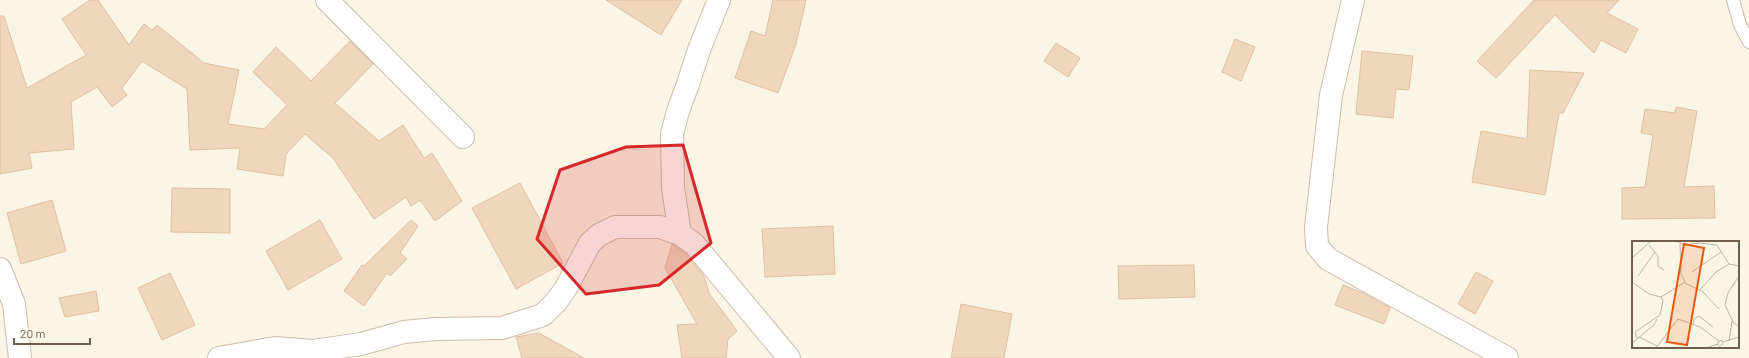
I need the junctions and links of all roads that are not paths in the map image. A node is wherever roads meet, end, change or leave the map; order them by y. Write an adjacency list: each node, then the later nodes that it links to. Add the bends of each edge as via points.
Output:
1 (327, 0): 6 (street)
2 (718, 0): 7 (street, via 698,50 672,134 673,188)
3 (1353, 0): 12 (street, via 1331,95 1316,227 1317,246 1328,259)
4 (1733, 0): 5 (lane, via 1740,25)
5 (1749, 42)
6 (464, 137)
7 (680, 234): 10 (street, via 660,227 639,226 616,227 599,235 590,243 566,288 543,316 502,328 404,332 361,344 313,351 274,348); 11 (street, via 694,244)
8 (0, 269): 9 (street, via 14,304)
9 (20, 358)
10 (219, 358)
11 (789, 358)
12 (1507, 358)

